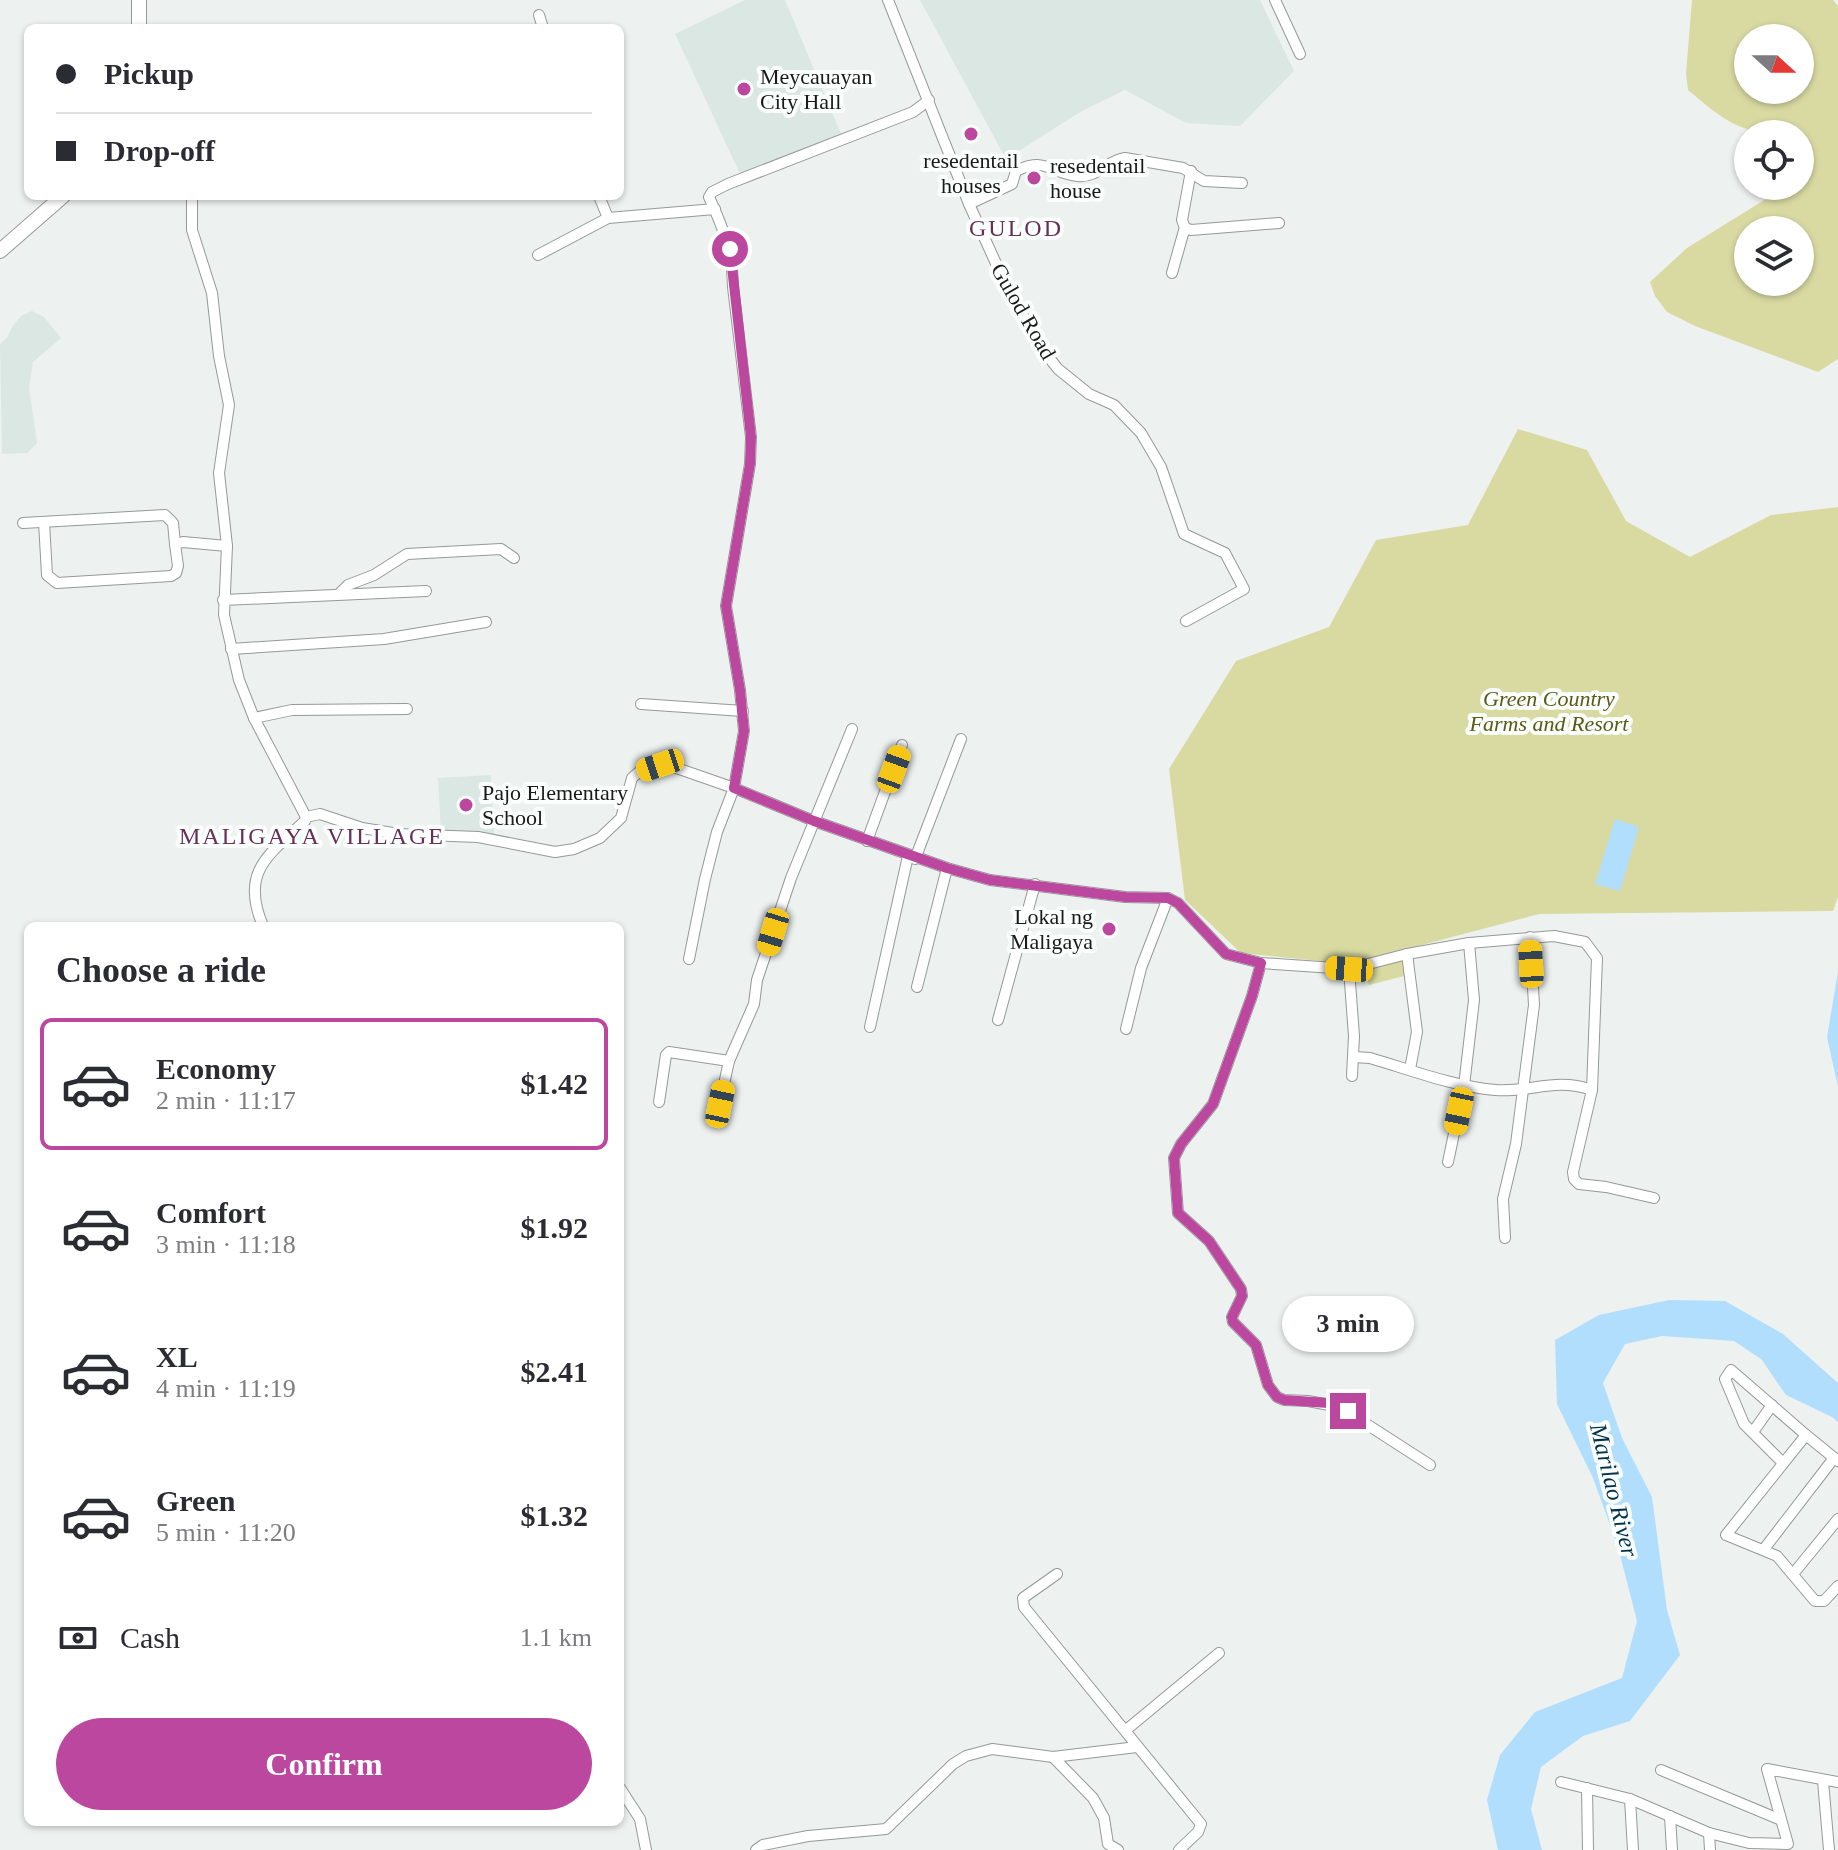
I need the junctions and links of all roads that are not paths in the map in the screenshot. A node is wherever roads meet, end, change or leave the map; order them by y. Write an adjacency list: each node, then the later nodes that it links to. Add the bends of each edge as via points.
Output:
1 (139, 0): 5 (main road)
2 (888, 0): 8 (street, Gulod Road)
3 (1275, 0): 7 (street)
4 (539, 15): 6 (street)
5 (139, 24)
6 (542, 24)
7 (1300, 54)
8 (929, 100): 14 (street, Gulod Road); 15 (street, via 913,112 728,184 709,197)
9 (1191, 171): 10 (street, via 1204,181); 14 (street, via 1125,158 1077,176 1028,165 1016,171 1010,185); 18 (street)
10 (1242, 183)
11 (58, 200): 19 (main road)
12 (192, 200): 25 (street, via 192,230 212,293 229,405 219,473)
13 (601, 200): 16 (street)
14 (969, 204): 30 (street, Gulod Road, via 1009,292 1043,350 1058,369 1089,394 1114,405 1141,433 1161,467 1184,534 1225,553 1244,589)
15 (715, 209): 16 (street); 35 (street, via 733,264 751,437 726,606)
16 (608, 218): 20 (street)
17 (1279, 223): 18 (street)
18 (1185, 227): 21 (street)
19 (0, 251)
20 (538, 255)
21 (1172, 273)
22 (44, 522): 23 (street); 24 (street, via 165,515 173,523); 24 (street, via 47,575 57,583 171,576 178,566)
23 (23, 523)
24 (175, 544): 25 (street)
25 (227, 546): 29 (street)
26 (514, 558): 28 (street, via 501,549 407,554)
27 (426, 591): 28 (street)
28 (340, 593): 29 (street)
29 (223, 600): 32 (street)
30 (1186, 621)
31 (486, 622): 32 (street, via 384,639)
32 (231, 649): 36 (street)
33 (641, 704): 35 (street)
34 (407, 709): 36 (street, via 292,710)
35 (743, 711): 40 (street)
36 (254, 718): 41 (street)
37 (852, 729): 42 (street)
38 (961, 739): 44 (street)
39 (902, 745): 43 (street)
40 (734, 788): 41 (street, via 668,765 640,771 632,778 621,818 586,847 555,852 478,837 371,830 320,814); 42 (street); 52 (street, via 717,832)
41 (306, 817): 48 (street, via 261,864 254,880)
42 (814, 821): 43 (street); 60 (street, via 757,980 754,1004)
43 (867, 841): 44 (street)
44 (912, 858): 45 (street); 57 (street)
45 (947, 868): 46 (street, via 990,880); 55 (street)
46 (1035, 884): 47 (street); 56 (street)
47 (1168, 898): 53 (street, via 1226,954); 58 (street, via 1141,968)
48 (261, 922)
49 (1530, 937): 50 (street); 64 (street, via 1534,1005); 65 (street, via 1585,942 1597,958)
50 (1469, 943): 51 (street); 63 (street, via 1474,1000)
51 (1407, 954): 54 (street); 61 (street, via 1417,1032)
52 (689, 959)
53 (1261, 963): 54 (street); 76 (street, via 1213,1104 1174,1158 1176,1206 1209,1241 1241,1289 1233,1322 1256,1345 1273,1392 1284,1400 1329,1403 1348,1411)
54 (1349, 969): 59 (street)
55 (917, 987)
56 (998, 1020)
57 (870, 1027)
58 (1126, 1029)
59 (1354, 1057): 61 (street); 62 (street)
60 (729, 1061): 66 (street, via 669,1052); 67 (street)
61 (1410, 1069): 63 (street)
62 (1352, 1076)
63 (1464, 1086): 64 (street); 68 (street)
64 (1524, 1088): 65 (street, via 1564,1083); 70 (street, via 1503,1199)
65 (1592, 1090): 69 (street, via 1574,1179)
66 (659, 1102)
67 (716, 1121)
68 (1448, 1162)
69 (1654, 1198)
70 (1505, 1238)
71 (1772, 1405): 72 (street); 72 (street, via 1731,1370 1725,1379 1744,1424); 73 (street)
72 (1753, 1432): 75 (street)
73 (1806, 1435): 74 (street); 75 (street)
74 (1836, 1459): 78 (street)
75 (1783, 1463): 78 (street, via 1726,1535)
76 (1430, 1465)
77 (1838, 1519): 80 (street)
78 (1764, 1549): 80 (street)
79 (1057, 1574): 83 (street, via 1023,1598 1024,1607)
80 (1793, 1574): 81 (street, via 1820,1603)
81 (1838, 1586)
82 (1219, 1653): 83 (street)
83 (1126, 1730): 84 (street)
84 (1137, 1747): 85 (street); 101 (street, via 1201,1824)
85 (1053, 1757): 99 (street, via 992,1749 966,1756 886,1829 808,1836); 100 (street, via 1090,1793 1104,1818 1108,1844)
86 (1661, 1770): 94 (street)
87 (1823, 1781): 89 (street); 94 (street, via 1767,1769); 106 (street)
88 (1561, 1782): 90 (street)
89 (1838, 1782)
90 (1587, 1788): 92 (street); 102 (street)
91 (624, 1794): 98 (street, via 640,1819)
92 (1630, 1799): 93 (street); 103 (street)
93 (1670, 1816): 95 (street); 104 (street)
94 (1781, 1820): 97 (street)
95 (1709, 1833): 96 (street); 105 (street)
96 (1750, 1846): 97 (street)
97 (1788, 1847)
98 (646, 1850)
99 (756, 1850)
100 (1118, 1850)
101 (1179, 1850)
102 (1588, 1850)
103 (1633, 1850)
104 (1672, 1850)
105 (1710, 1850)
106 (1829, 1850)

